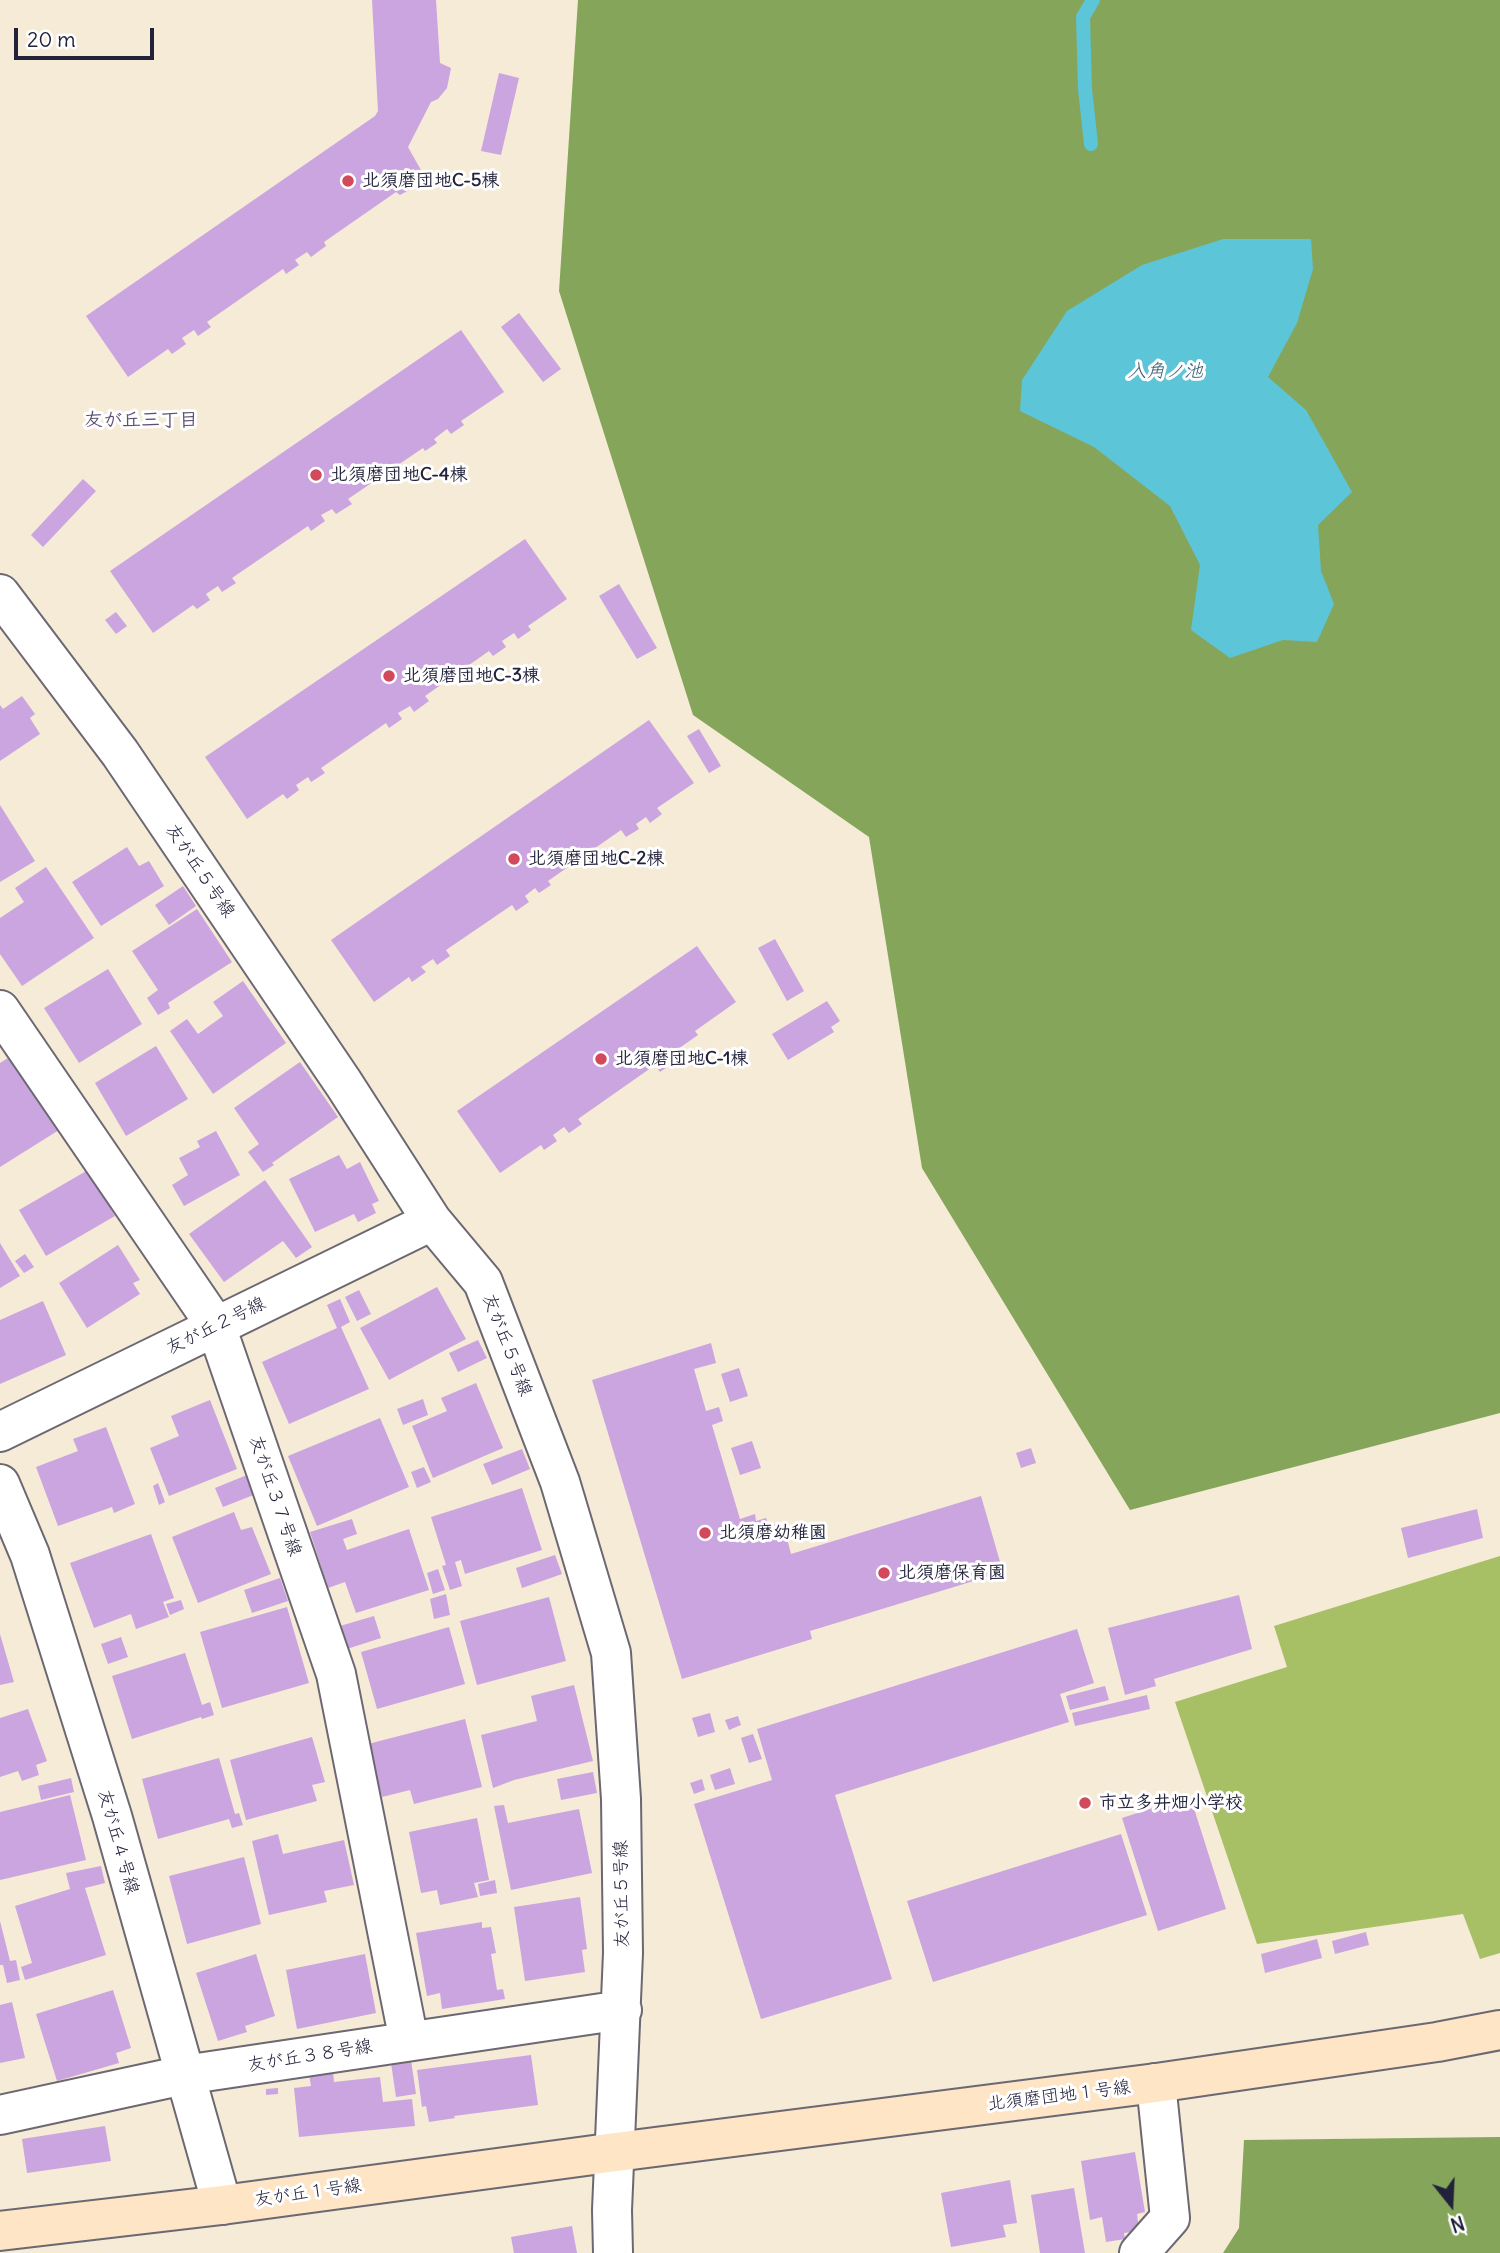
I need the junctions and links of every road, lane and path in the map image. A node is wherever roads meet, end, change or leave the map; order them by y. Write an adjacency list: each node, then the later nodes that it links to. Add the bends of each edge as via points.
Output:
1 (0, 594): 3 (street, 友が丘５号線, via 120,753)
2 (0, 1010): 4 (street, 友が丘３７号線)
3 (432, 1221): 4 (street, 友が丘２号線); 7 (street, 友が丘５号線, via 483,1282 560,1482 611,1653 621,1799)
4 (216, 1326): 5 (street, 友が丘２号線); 9 (street, 友が丘３７号線, via 335,1674)
5 (0, 1432)
6 (0, 1483): 10 (street, 友が丘４号線, via 30,1555 112,1816)
7 (622, 2010): 9 (street, 友が丘３８号線); 13 (street, 友が丘５号線)
8 (1500, 2031): 11 (street, 北須磨団地１号線)
9 (409, 2041): 10 (street, 友が丘３８号線)
10 (184, 2075): 12 (street, 友が丘３８号線); 14 (street, 友が丘４号線)
11 (1157, 2083): 13 (street, 北須磨団地１号線); 17 (street, via 1170,2218)
12 (0, 2115)
13 (616, 2151): 14 (street, 友が丘１号線); 16 (street, 友が丘５号線)
14 (222, 2205): 15 (street, 友が丘１号線)
15 (0, 2231)
16 (613, 2253)
17 (1139, 2253)

